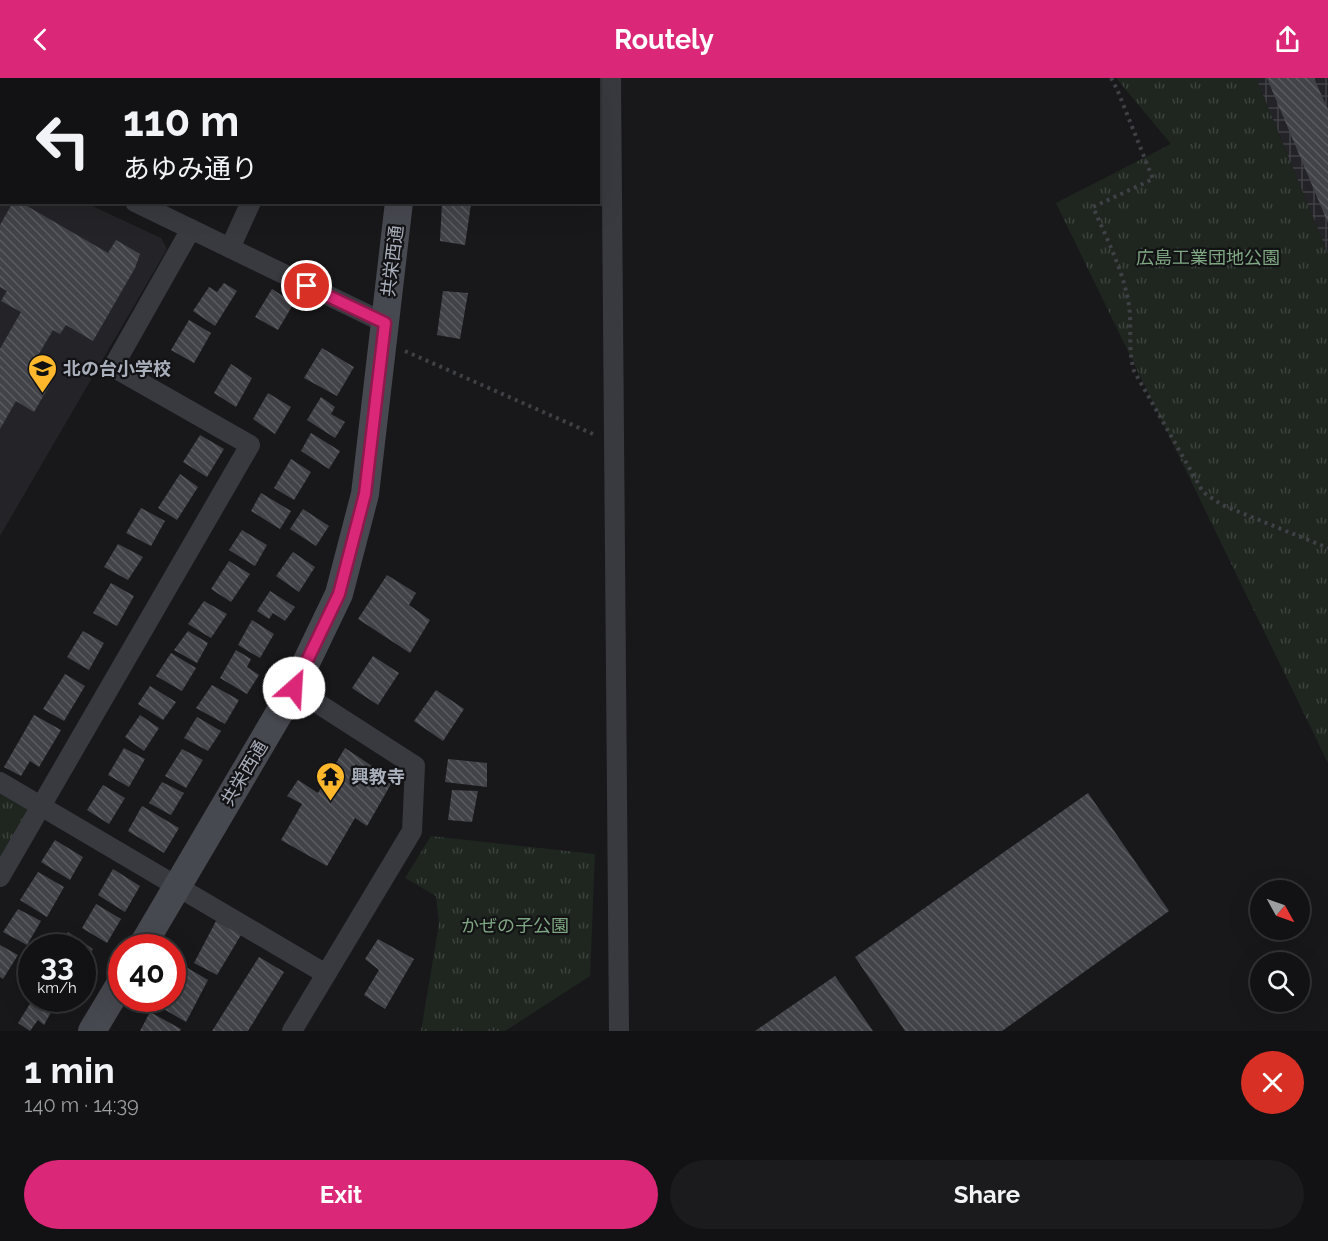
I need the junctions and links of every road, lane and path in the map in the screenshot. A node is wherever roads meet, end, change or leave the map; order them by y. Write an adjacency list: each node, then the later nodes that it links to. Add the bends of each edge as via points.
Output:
1 (611, 78): 9 (street)
2 (1111, 78): 10 (path, via 1153,178 1093,207 1122,275 1129,302 1130,358 1134,371 1203,492 1222,505)
3 (139, 204): 6 (street)
4 (250, 204): 7 (street)
5 (399, 204): 8 (street, 共栄西通)
6 (191, 229): 7 (street); 13 (street, via 112,367 250,446)
7 (230, 248): 8 (street)
8 (384, 332): 9 (path); 11 (street, 共栄西通, via 362,505 339,594)
9 (614, 443): 21 (street)
10 (1328, 548)
11 (294, 688): 15 (street, 共栄西通); 17 (street, via 415,766 412,831)
12 (0, 782): 13 (street)
13 (41, 807): 14 (street); 15 (street)
14 (0, 877)
15 (177, 886): 16 (street, 共栄西通); 17 (street)
16 (149, 934)
17 (326, 974): 20 (street)
18 (108, 1004): 19 (street)
19 (92, 1031)
20 (292, 1031)
21 (619, 1031)

